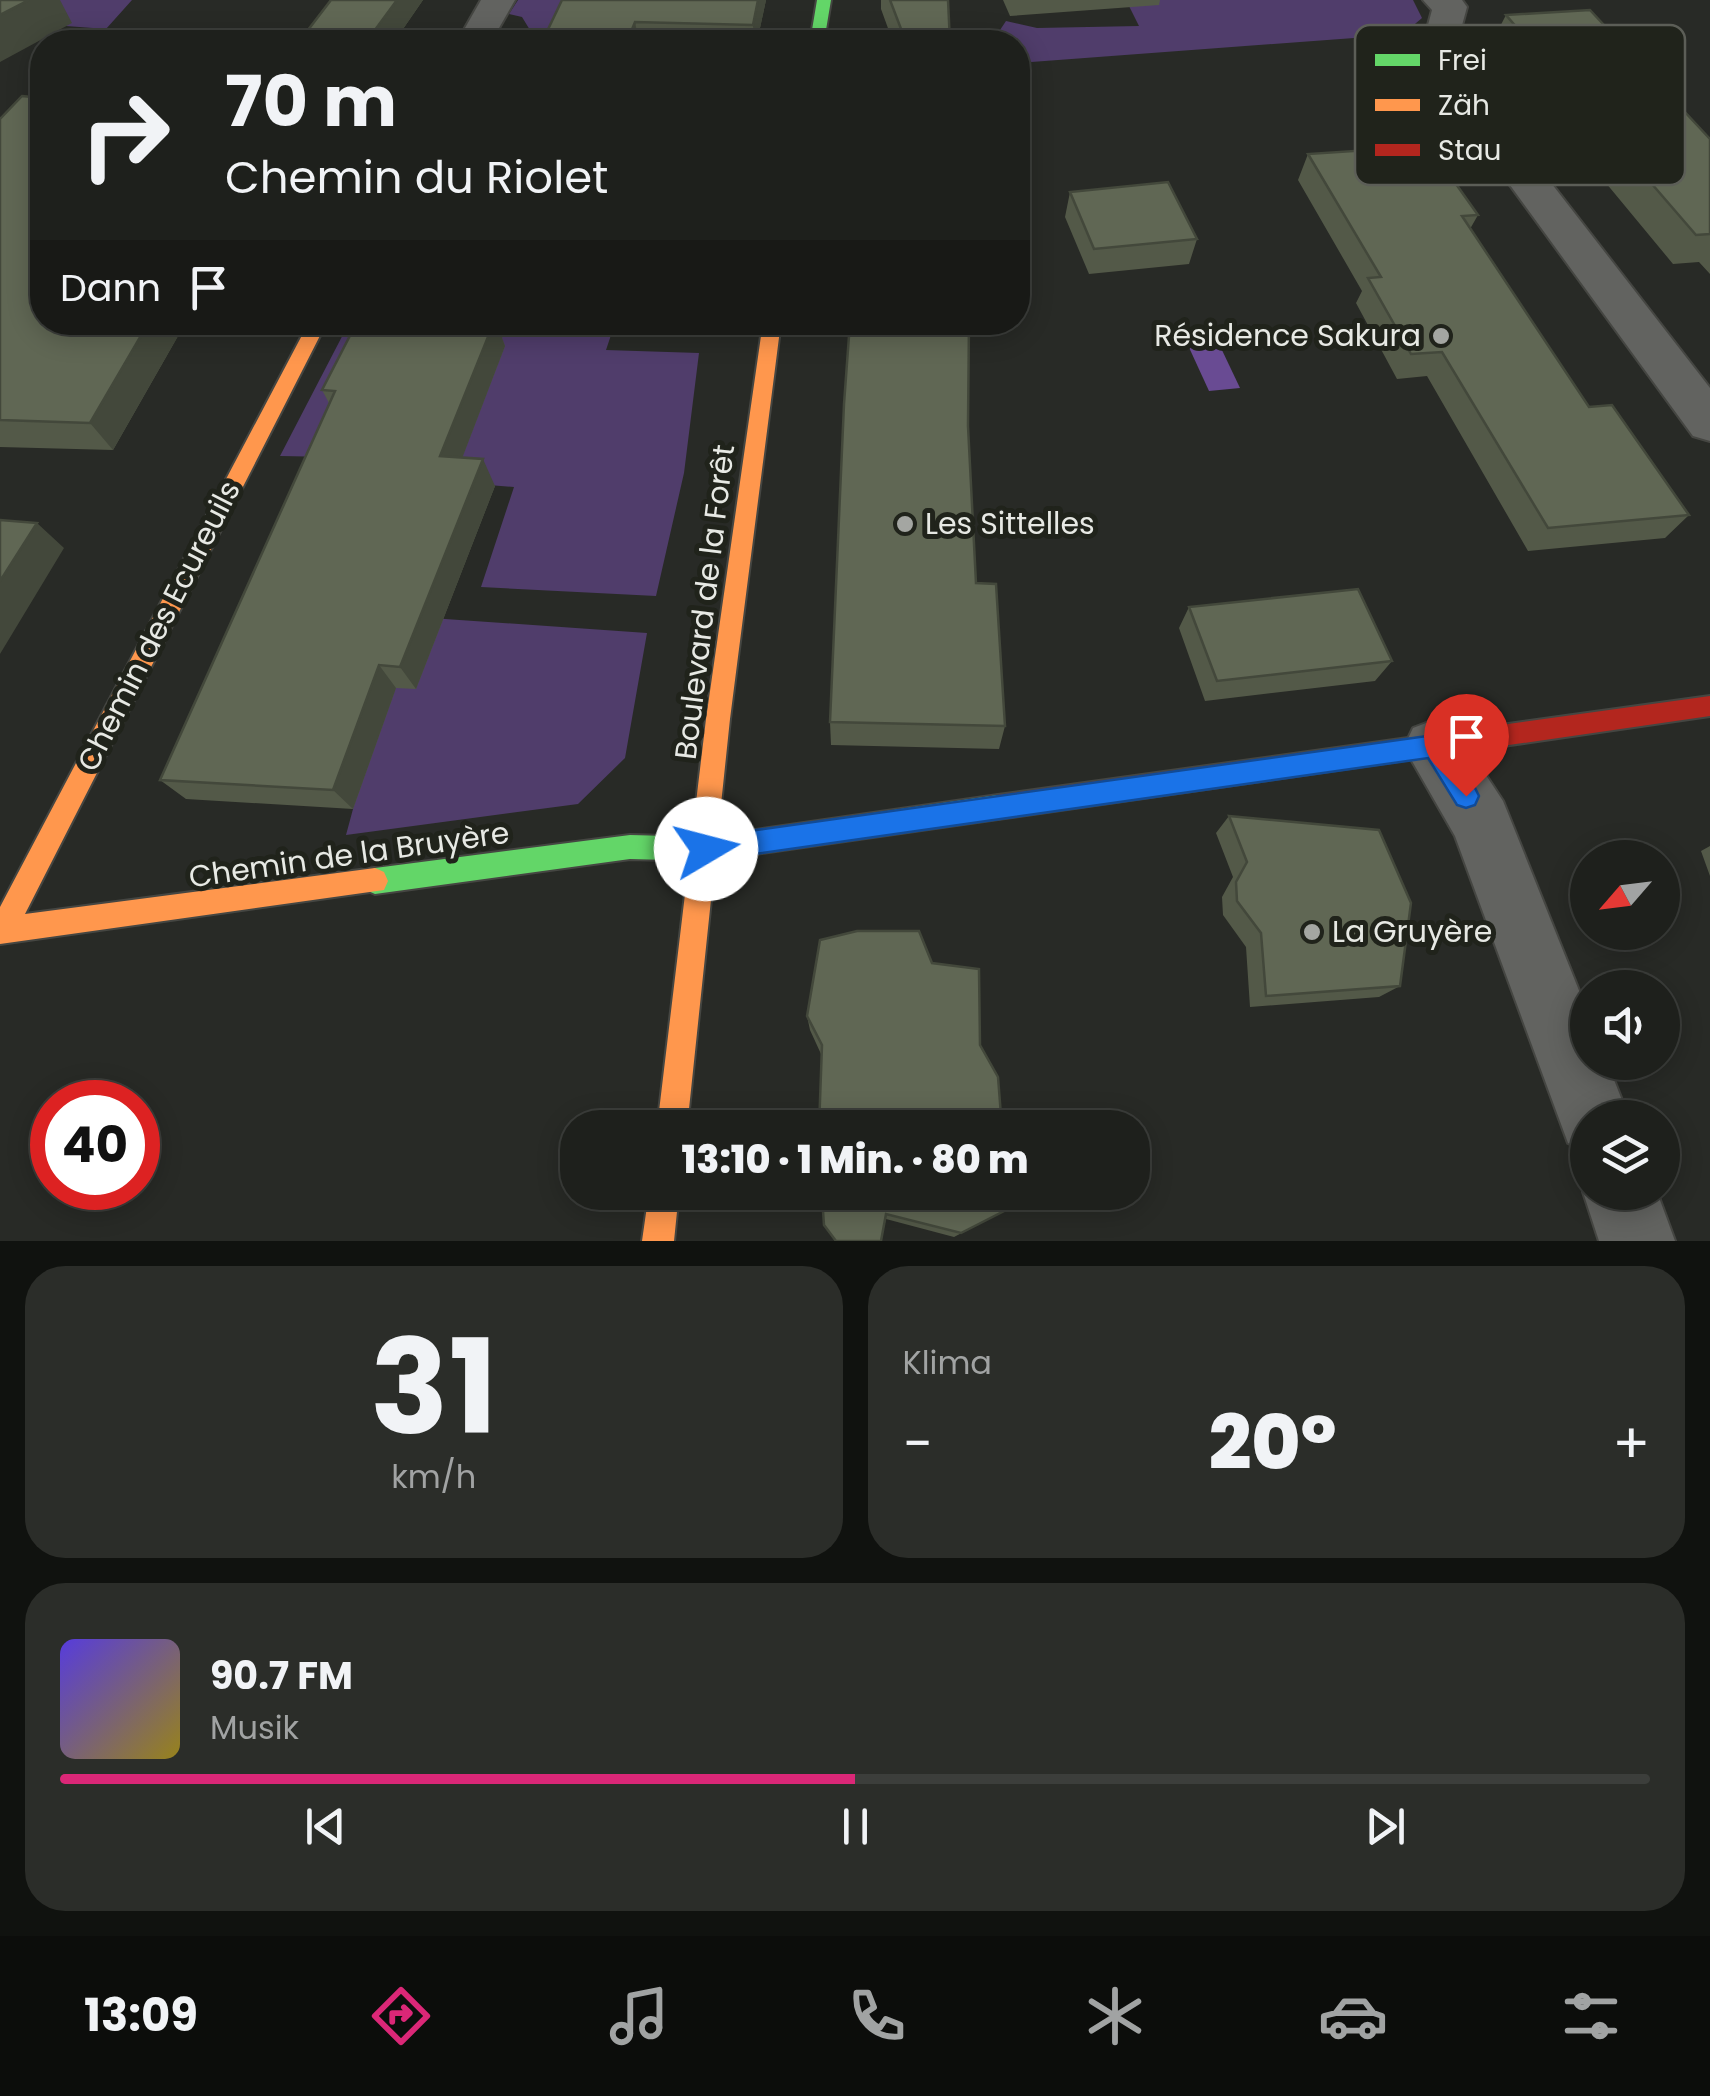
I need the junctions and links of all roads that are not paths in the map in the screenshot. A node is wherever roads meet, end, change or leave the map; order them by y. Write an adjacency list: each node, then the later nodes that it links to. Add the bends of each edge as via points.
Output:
1 (498, 0): 5 (street)
2 (824, 0): 6 (street)
3 (1440, 0): 4 (street, via 1450,7)
4 (1445, 25)
5 (481, 30)
6 (819, 30)
7 (1531, 185): 10 (street)
8 (311, 335): 14 (street, Chemin des Ecureuils)
9 (770, 335): 13 (street, Boulevard de la Forêt)
10 (1710, 423)
11 (1710, 706): 12 (street, Chemin de la Bruyère)
12 (1434, 746): 13 (street, Chemin de la Bruyère); 15 (street, via 1482,822)
13 (706, 849): 14 (street, Chemin de la Bruyère, via 630,847); 16 (street, Boulevard de la Forêt)
14 (1, 931)
15 (1586, 1100)
16 (674, 1110)
17 (662, 1210): 19 (street)
18 (1626, 1210): 20 (street)
19 (658, 1241)
20 (1637, 1241)

